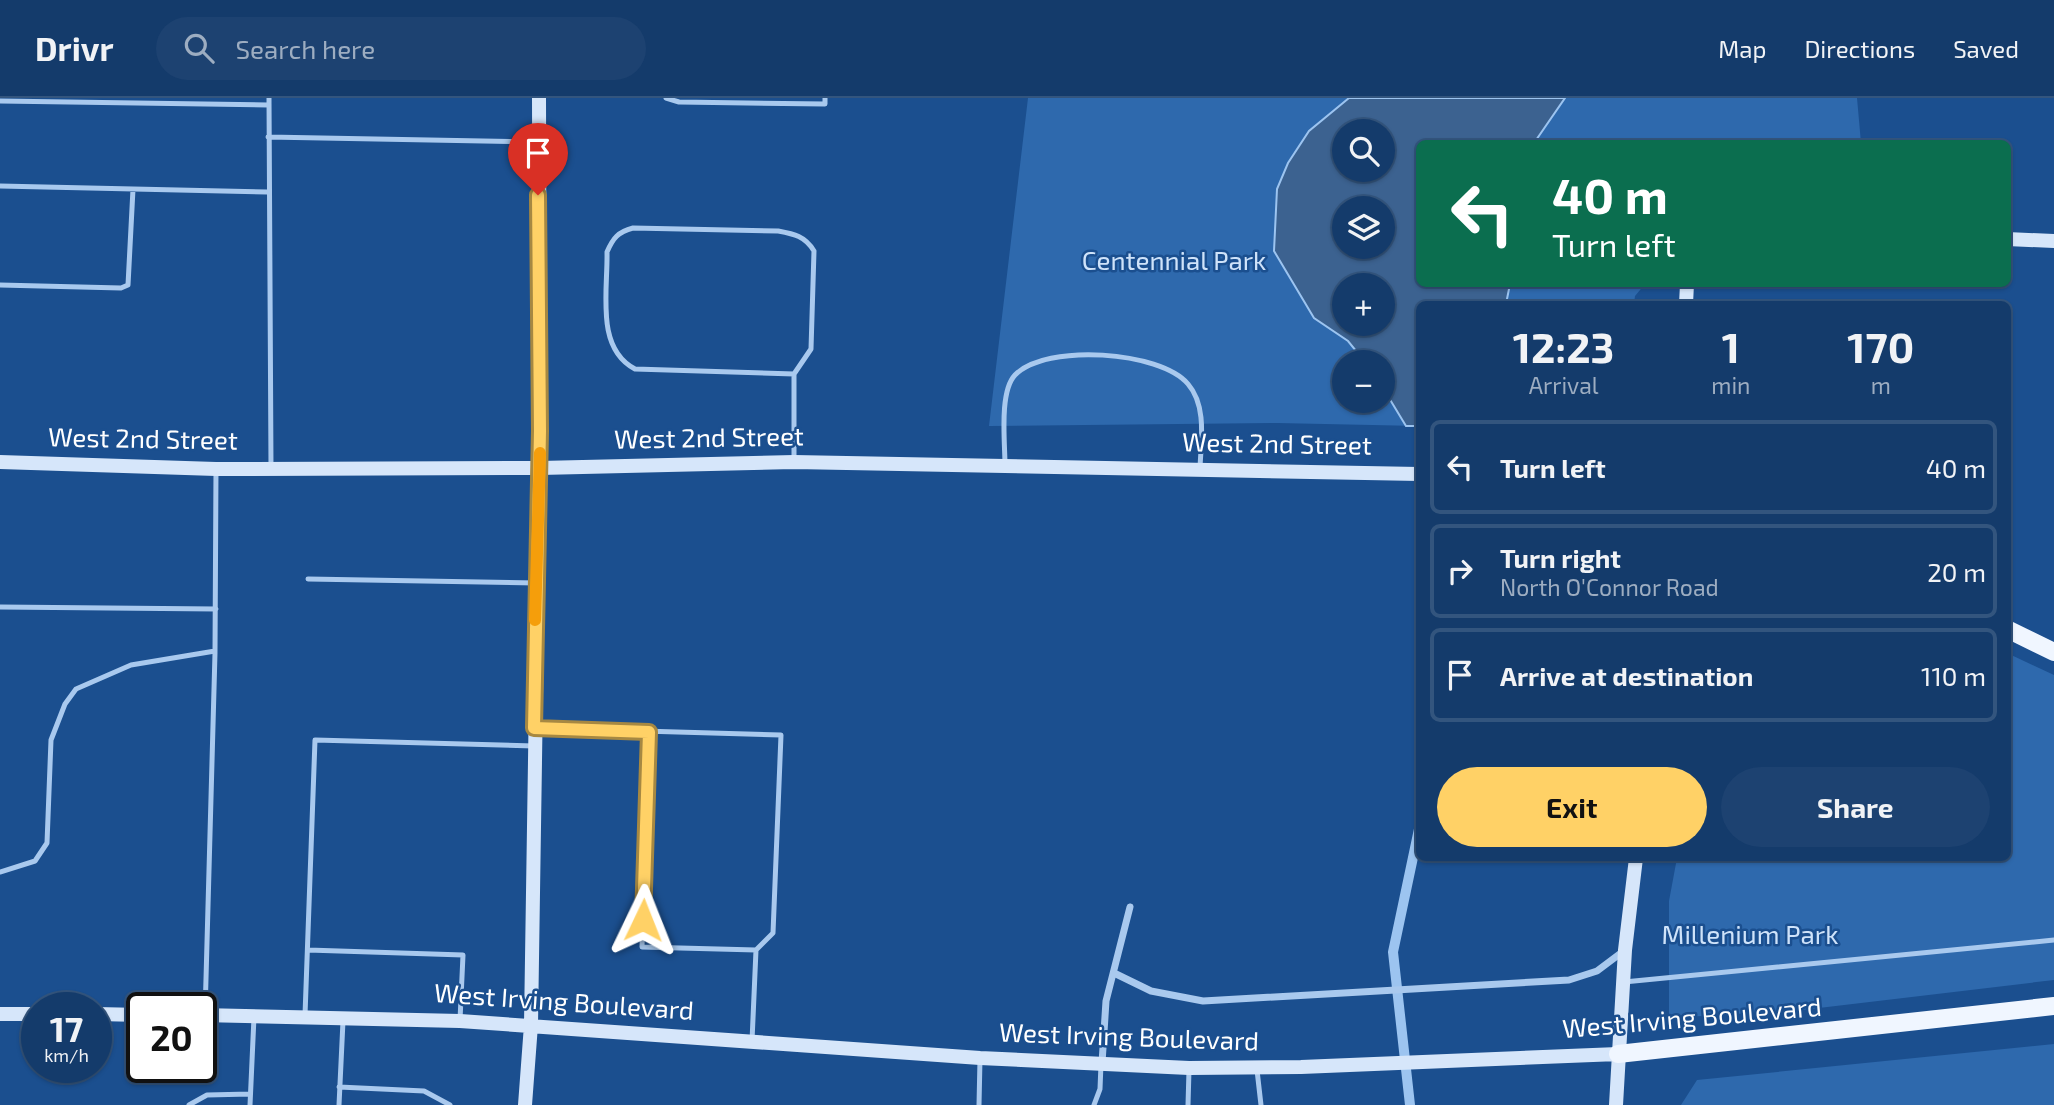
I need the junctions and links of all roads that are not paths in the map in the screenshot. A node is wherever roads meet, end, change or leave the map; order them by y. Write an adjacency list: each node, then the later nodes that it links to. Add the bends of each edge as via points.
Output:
1 (539, 98): 7 (main road)
2 (666, 98): 3 (lane, via 678,102 825,104)
3 (825, 98)
4 (0, 101): 5 (lane)
5 (268, 102): 6 (lane)
6 (268, 137): 7 (lane); 10 (lane)
7 (538, 142): 19 (main road)
8 (0, 186): 9 (lane)
9 (133, 189): 10 (lane); 13 (lane, via 128,285)
10 (267, 192): 18 (lane)
11 (2011, 239): 12 (main road)
12 (2054, 241)
13 (0, 285)
14 (794, 374): 14 (lane, via 635,369 624,363 608,334 607,252 612,241 620,231 633,228 778,231 808,241 814,251 811,349); 16 (lane)
15 (0, 462): 21 (main road, West 2nd Street)
16 (794, 462): 17 (main road, West 2nd Street); 19 (main road, West 2nd Street)
17 (1005, 465): 20 (main road, West 2nd Street); 20 (lane, via 1007,391 1014,376 1054,358 1091,354 1129,358 1167,370 1187,383 1200,411)
18 (271, 468): 19 (main road, West 2nd Street); 21 (main road, West 2nd Street)
19 (540, 468): 24 (main road)
20 (1200, 468): 22 (main road, West 2nd Street)
21 (216, 469): 26 (lane)
22 (1416, 474)
23 (308, 579): 24 (lane)
24 (536, 583): 30 (main road)
25 (0, 607): 26 (lane)
26 (216, 609): 28 (lane)
27 (2011, 631): 29 (main road)
28 (215, 651): 34 (lane, via 131,665 76,689 51,740 47,843 36,861); 42 (lane)
29 (2054, 652)
30 (534, 728): 31 (lane); 32 (main road)
31 (649, 732): 38 (lane, via 642,947); 38 (lane, via 781,735 773,933)
32 (534, 746): 37 (lane, via 315,740); 51 (main road)
33 (1636, 861): 39 (main road)
34 (0, 872)
35 (1130, 907): 40 (street)
36 (2054, 940): 41 (lane)
37 (308, 950): 47 (lane); 50 (lane, via 463,955)
38 (756, 950): 52 (lane)
39 (1625, 950): 40 (street, via 1597,971 1569,980 1203,1001 1151,991); 41 (main road)
40 (1114, 972): 55 (street, via 1106,1001)
41 (1623, 982): 53 (main road)
42 (204, 992)
43 (2054, 1006): 53 (main road, West Irving Boulevard)
44 (0, 1014): 45 (main road)
45 (21, 1014)
46 (217, 1016): 48 (main road, West Irving Boulevard)
47 (305, 1016): 48 (main road, West Irving Boulevard); 49 (main road, West Irving Boulevard)
48 (254, 1017): 59 (lane)
49 (343, 1017): 50 (main road, West Irving Boulevard); 58 (lane)
50 (460, 1021): 51 (main road, West Irving Boulevard)
51 (531, 1025): 52 (main road, West Irving Boulevard); 64 (main road)
52 (752, 1041): 54 (main road, West Irving Boulevard)
53 (1618, 1054): 57 (main road, West Irving Boulevard); 69 (main road)
54 (980, 1058): 55 (main road, West Irving Boulevard); 65 (lane)
55 (1101, 1064): 56 (main road, West Irving Boulevard); 66 (lane)
56 (1189, 1068): 57 (main road, West Irving Boulevard); 67 (lane)
57 (1257, 1069): 68 (lane)
58 (340, 1087): 62 (lane); 63 (lane, via 424,1091)
59 (250, 1094): 60 (lane, via 207,1095); 61 (lane)
60 (189, 1105)
61 (250, 1105)
62 (338, 1105)
63 (450, 1105)
64 (525, 1105)
65 (979, 1105)
66 (1094, 1105)
67 (1188, 1105)
68 (1261, 1105)
69 (1616, 1105)

